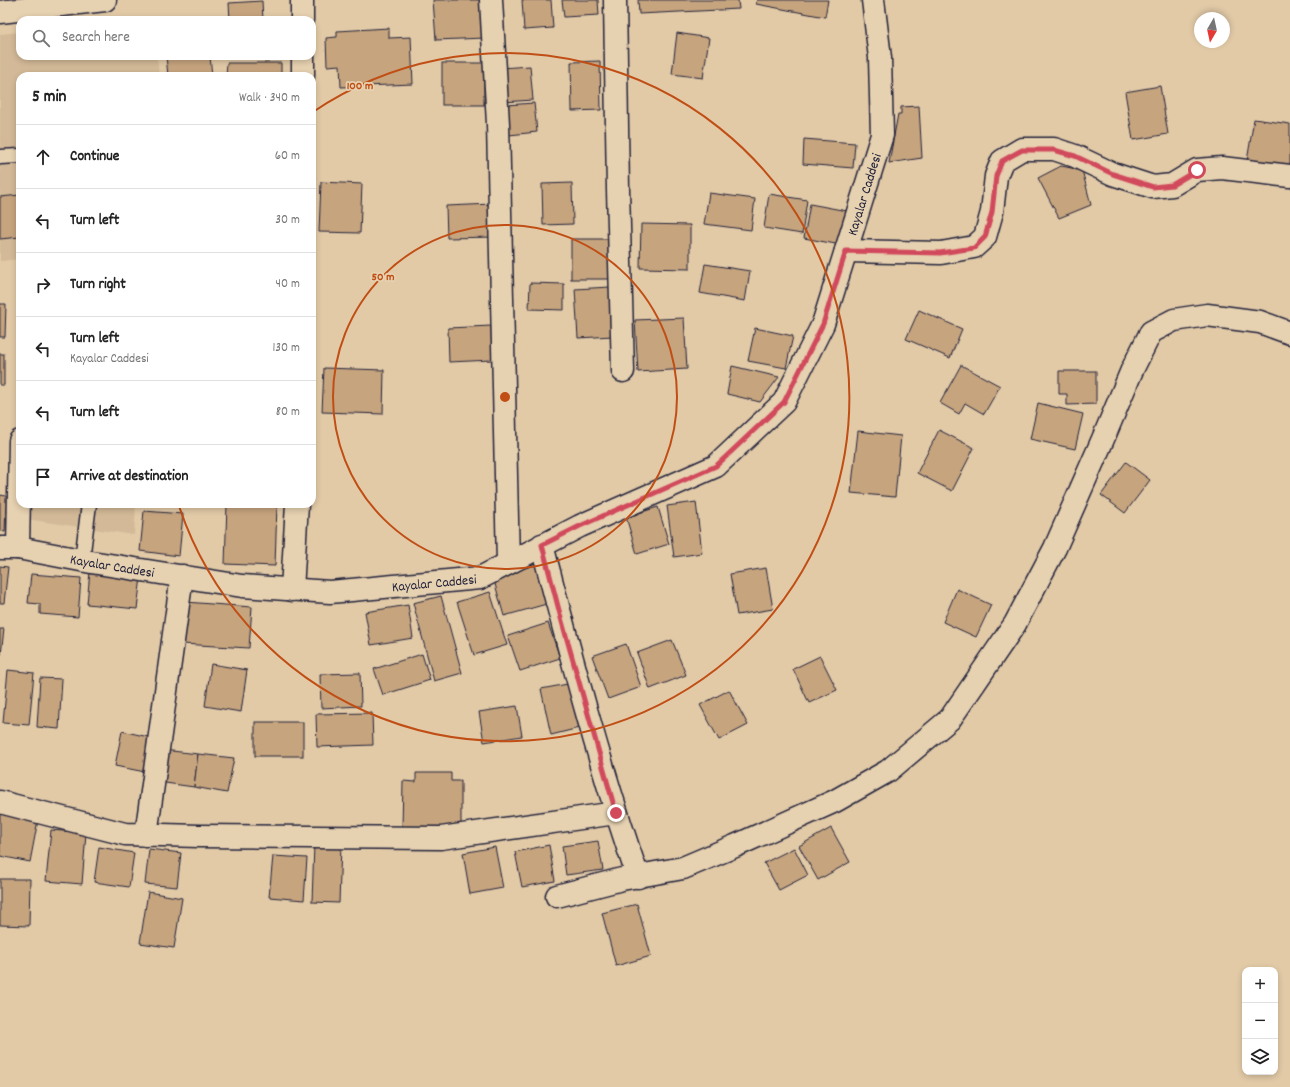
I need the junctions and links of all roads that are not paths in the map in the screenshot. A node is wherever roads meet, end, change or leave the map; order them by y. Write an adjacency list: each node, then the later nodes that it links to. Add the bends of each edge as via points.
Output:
1 (105, 0): 6 (street)
2 (302, 0): 7 (street)
3 (491, 0): 22 (street, via 498,124)
4 (615, 0): 15 (street)
5 (873, 0): 13 (street, Kayalar Caddesi, via 880,58 882,135)
6 (0, 12)
7 (302, 16)
8 (303, 60): 9 (street)
9 (303, 72)
10 (16, 156): 11 (lane)
11 (0, 157)
12 (1290, 176): 13 (street, via 1222,168 1197,170 1172,185 1153,187 1054,150 1022,150 1002,161 996,176 992,212 985,237 974,248 940,253)
13 (846, 251): 19 (street, Kayalar Caddesi, via 823,324 784,402 716,466)
14 (1290, 332): 28 (street, via 1260,322 1207,315 1174,320 1151,332 1055,548 1015,624 950,719 888,771 835,801 683,868)
15 (624, 371)
16 (16, 480): 20 (street)
17 (88, 508): 21 (lane)
18 (297, 508): 24 (street)
19 (542, 545): 22 (street, Kayalar Caddesi); 26 (street)
20 (9, 548): 21 (street, Kayalar Caddesi)
21 (82, 560): 23 (street, Kayalar Caddesi)
22 (508, 563): 24 (street, Kayalar Caddesi, via 480,578 330,592)
23 (182, 576): 24 (street, Kayalar Caddesi, via 242,586); 27 (street)
24 (292, 590)
25 (0, 802): 27 (street, via 125,834)
26 (616, 813): 27 (street, via 441,838); 28 (street)
27 (146, 835)
28 (638, 877): 29 (street)
29 (557, 896)

